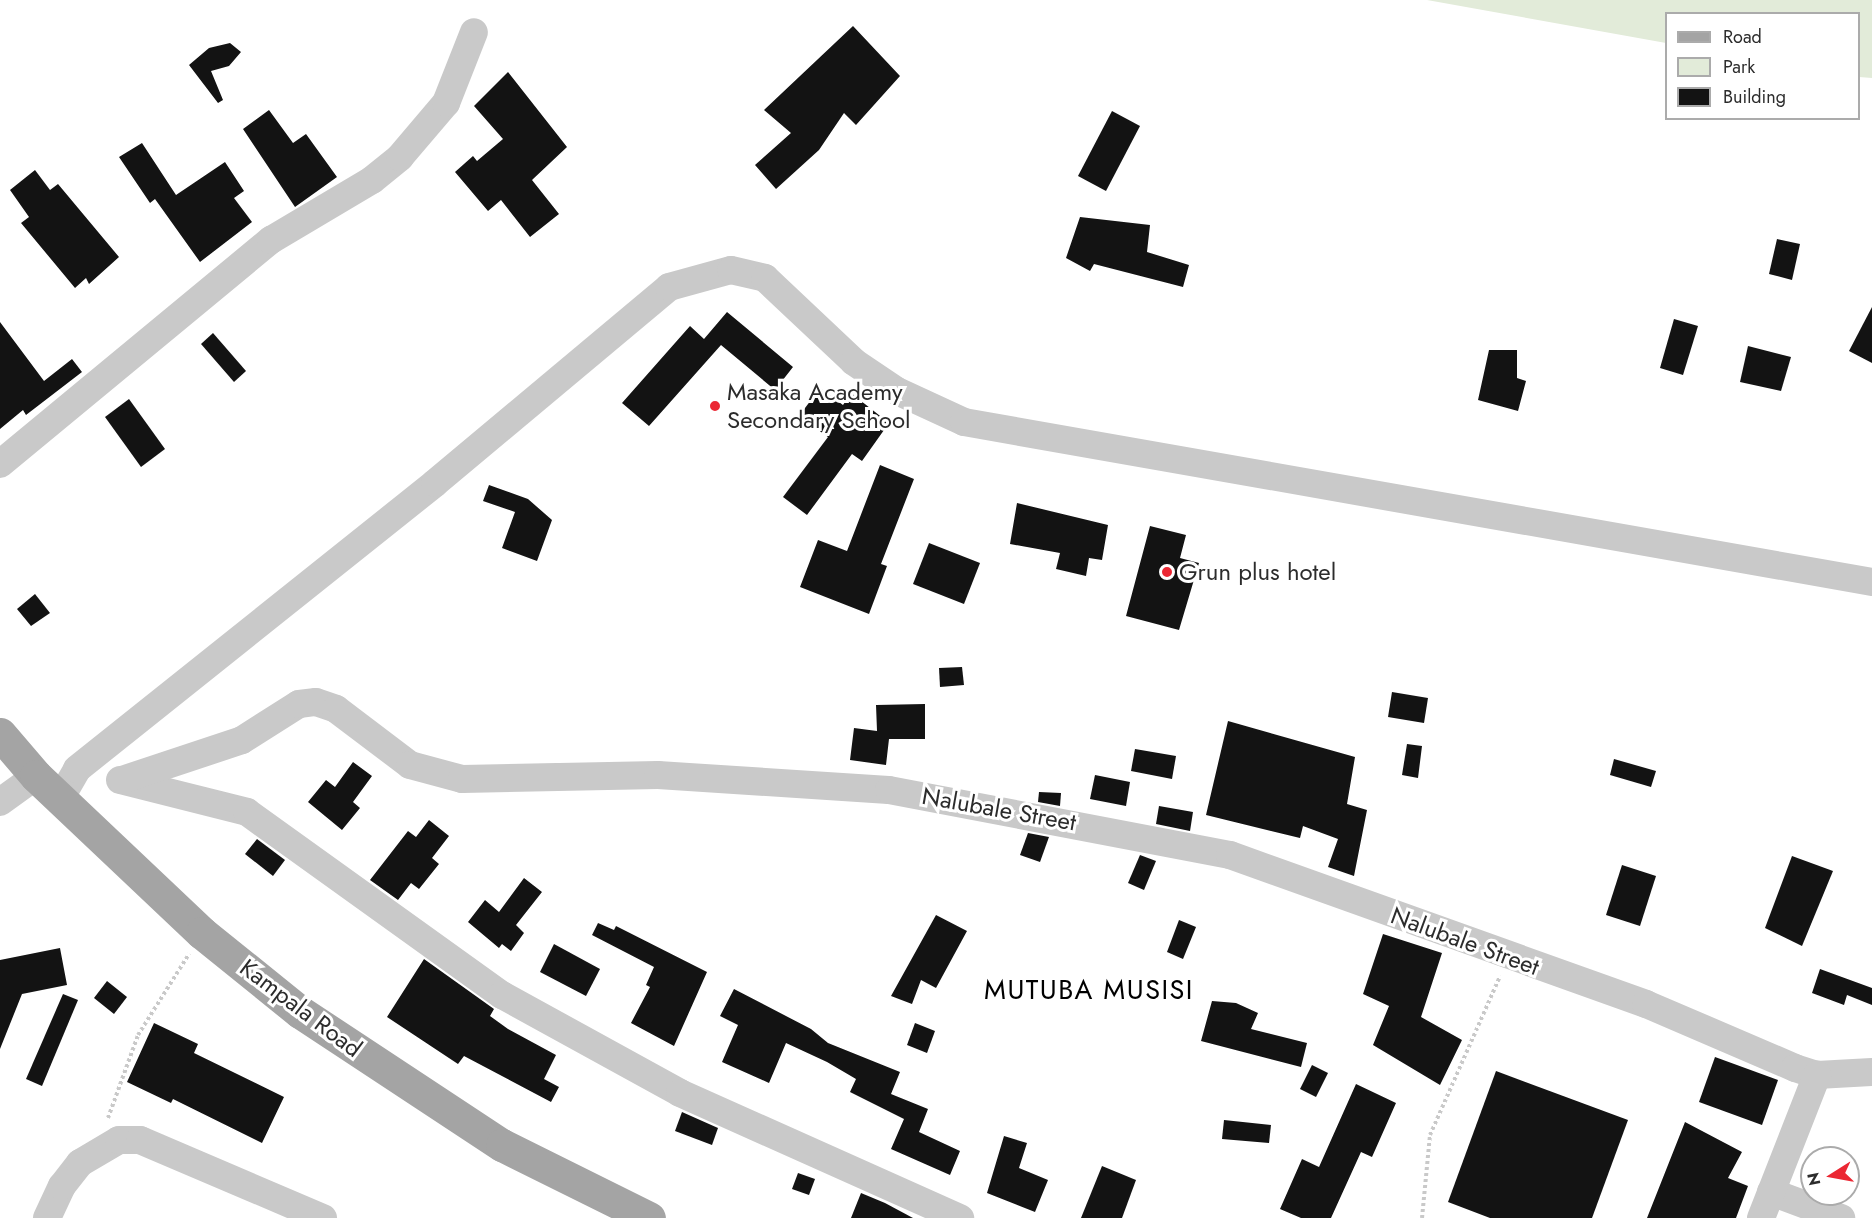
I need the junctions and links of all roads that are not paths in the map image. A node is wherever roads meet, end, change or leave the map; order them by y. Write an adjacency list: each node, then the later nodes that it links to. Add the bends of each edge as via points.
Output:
1 (474, 32): 2 (street, via 446,103 400,157 372,180 271,240)
2 (0, 464)
3 (1872, 582): 5 (street, via 964,422 897,391 854,362 765,278 731,270 669,287 435,483)
4 (0, 734): 6 (main road, Kampala Road)
5 (77, 769): 7 (street); 8 (street)
6 (36, 776): 8 (main road, Kampala Road); 9 (street)
7 (122, 780): 11 (street, Nalubale Street, via 242,740 299,704 316,702 336,709 410,765 462,779 658,775 889,790 1230,855 1508,958 1646,1004); 16 (street, via 247,812 502,995 680,1093)
8 (60, 799): 15 (main road, Kampala Road, via 202,933 300,1012 502,1145)
9 (0, 802)
10 (1872, 1072): 11 (street, Nalubale Street)
11 (1817, 1075): 12 (street)
12 (1766, 1205): 17 (street)
13 (47, 1218): 14 (street, via 62,1186 97,1150 119,1140 140,1140)
14 (322, 1218)
15 (649, 1218)
16 (960, 1218)
17 (1841, 1218)

